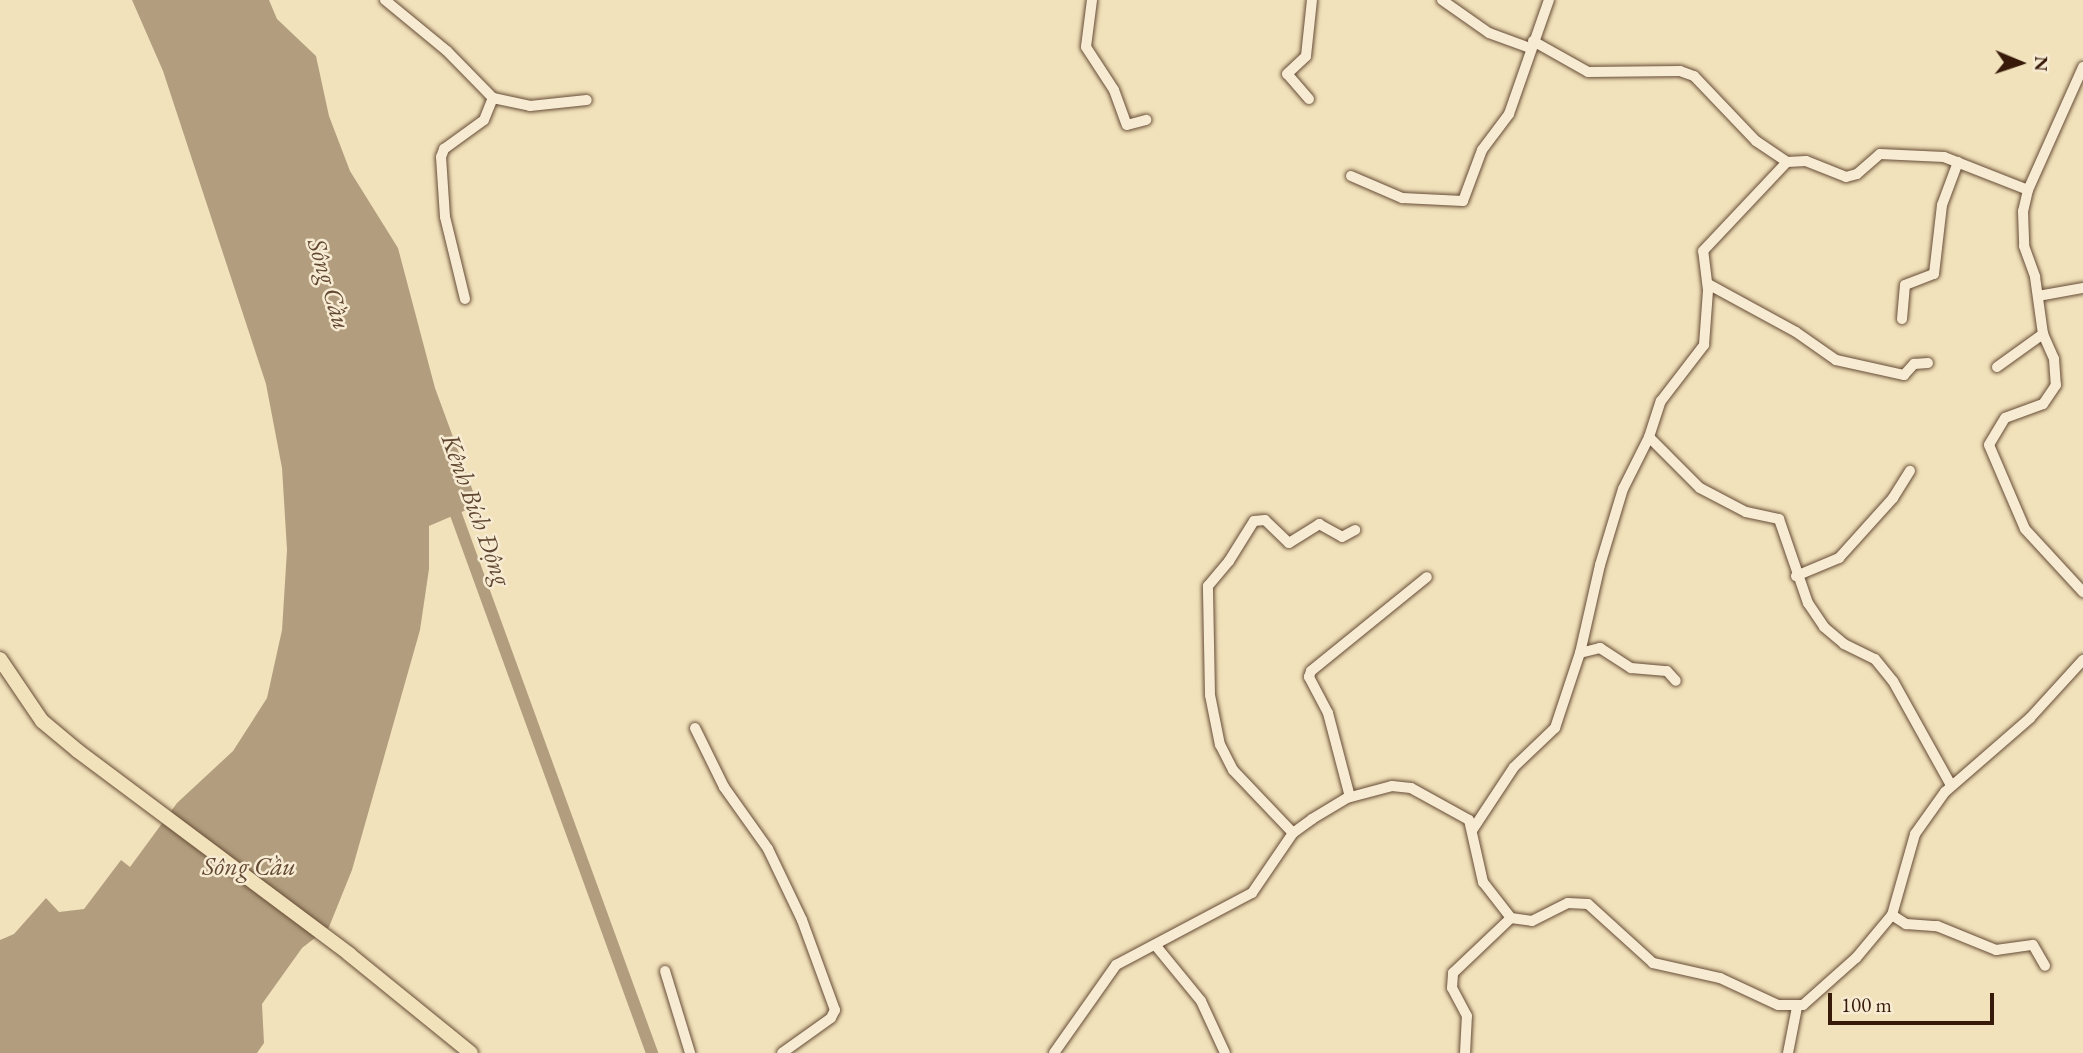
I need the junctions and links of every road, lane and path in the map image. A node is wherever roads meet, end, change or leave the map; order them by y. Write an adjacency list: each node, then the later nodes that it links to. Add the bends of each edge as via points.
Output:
1 (384, 0): 8 (street, via 447,51)
2 (1092, 0): 11 (street, via 1086,47 1114,90 1127,125)
3 (1311, 0): 9 (street, via 1306,56 1287,74)
4 (1442, 0): 6 (street, via 1489,33)
5 (1549, 0): 6 (street)
6 (1531, 44): 12 (street, via 1588,72 1686,72 1717,95 1756,141); 14 (street, via 1509,114 1482,150 1463,201 1402,198)
7 (2083, 67): 15 (street)
8 (493, 98): 10 (street, via 530,106); 19 (street, via 481,123 444,149 441,157 445,217)
9 (1309, 99)
10 (587, 100)
11 (1146, 120)
12 (1787, 162): 13 (street, via 1806,161 1846,177 1857,174 1880,154); 16 (street, via 1707,243 1702,260)
13 (1958, 162): 15 (street); 20 (street, via 1942,205 1934,274 1905,285)
14 (1352, 176)
15 (2028, 190): 18 (street, via 2022,229)
16 (1708, 284): 22 (street, via 1836,360 1905,375 1914,364); 24 (street, via 1704,345 1661,401)
17 (2083, 288): 18 (street)
18 (2038, 296): 21 (street)
19 (465, 299)
20 (1902, 318)
21 (2043, 334): 23 (street); 29 (street, via 2054,359 2052,395 2043,404 2005,418 1989,445 2025,529)
22 (1928, 363)
23 (1997, 367)
24 (1650, 437): 27 (street, via 1699,488 1746,513 1779,519); 30 (street, via 1611,521)
25 (1910, 471): 27 (street, via 1893,498 1839,558)
26 (1355, 530): 38 (street, via 1342,537 1319,524 1289,543 1265,520 1254,521 1208,586 1210,695 1220,746 1233,770)
27 (1797, 576): 35 (street, via 1824,627 1844,644 1875,659 1893,681)
28 (1427, 577): 36 (street, via 1309,677 1328,713)
29 (2083, 592)
30 (1580, 653): 33 (street, via 1600,648 1631,668 1667,671); 37 (street, via 1555,728 1506,776)
31 (0, 659): 45 (main road, via 42,722 349,954)
32 (2083, 660): 35 (street, via 2011,736)
33 (1676, 681)
34 (695, 728): 47 (street, via 724,788 768,849 802,920 835,1010 831,1018)
35 (1951, 785): 39 (street, via 1915,834)
36 (1350, 797): 37 (street, via 1392,786 1411,788 1460,813); 38 (street)
37 (1473, 829): 40 (street, via 1483,882)
38 (1293, 833): 41 (street, via 1252,893)
39 (1892, 915): 42 (street, via 1906,924 1937,926 1996,950 2033,945); 44 (street, via 1856,958)
40 (1511, 918): 44 (street, via 1532,921 1568,903 1588,904 1653,964 1720,978 1778,1005); 50 (street, via 1452,972 1452,988 1468,1016)
41 (1156, 946): 48 (street, via 1108,971); 49 (street, via 1201,1001)
42 (2045, 966)
43 (665, 971): 46 (street)
44 (1797, 1007): 51 (street)
45 (471, 1053)
46 (690, 1053)
47 (782, 1053)
48 (1054, 1053)
49 (1225, 1053)
50 (1465, 1053)
51 (1788, 1053)

